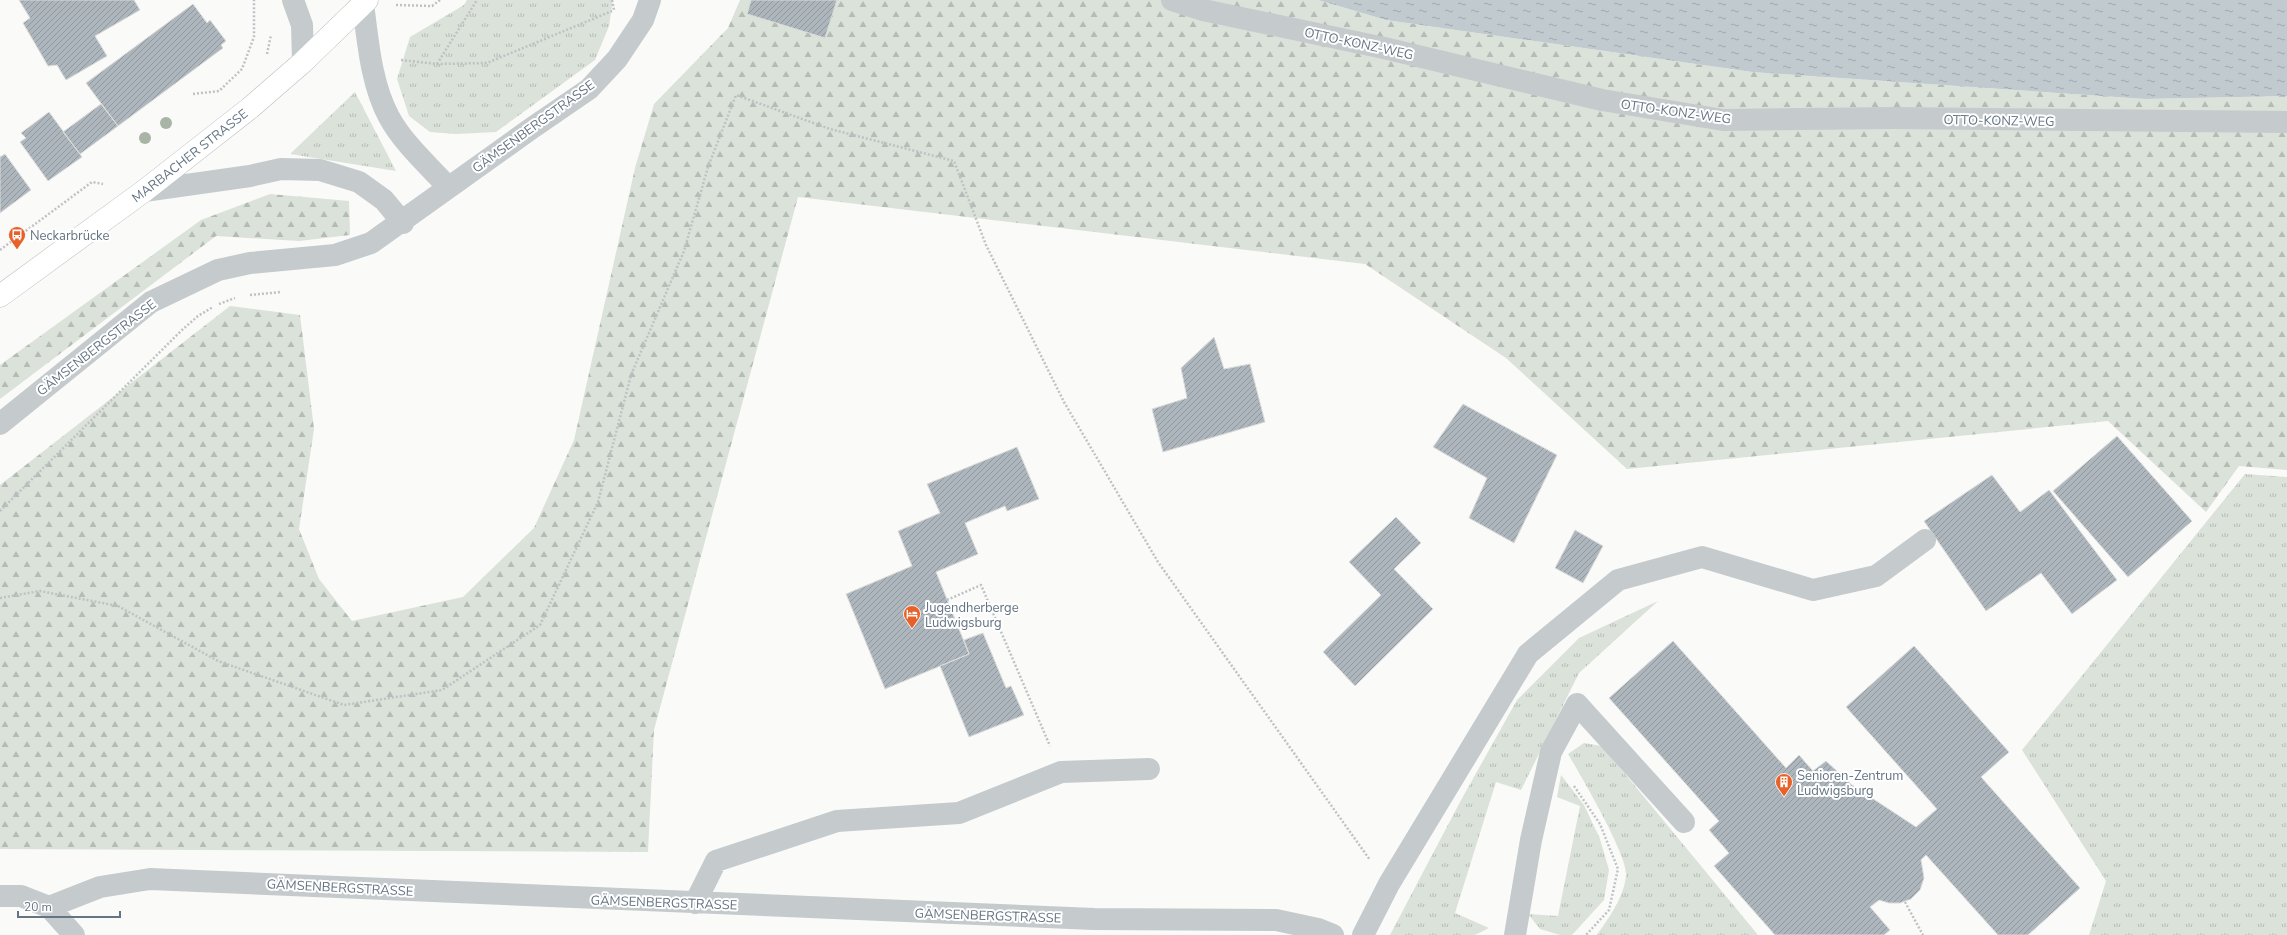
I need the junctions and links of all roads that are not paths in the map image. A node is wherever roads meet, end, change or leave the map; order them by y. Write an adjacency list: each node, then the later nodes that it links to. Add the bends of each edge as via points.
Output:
1 (293, 0): 5 (street, via 302,25)
2 (650, 0): 7 (street, GÄMSENBERGSTRASSE, via 643,20 617,59 590,88)
3 (1172, 0): 6 (street, OTTO-KONZ-WEG, via 1203,10 1384,48 1602,100 1723,120 1895,118)
4 (365, 2): 5 (main road, MARBACHER STRASSE); 7 (street, via 371,60 389,117)
5 (303, 62): 8 (main road, MARBACHER STRASSE, via 214,137)
6 (2287, 122)
7 (448, 187): 9 (street, GÄMSENBERGSTRASSE)
8 (144, 191): 9 (street, via 281,169 320,170 359,182 384,200); 10 (main road, MARBACHER STRASSE)
9 (403, 223): 11 (street, GÄMSENBERGSTRASSE, via 371,244 345,253 250,263 218,270 151,302)
10 (0, 296)
11 (0, 424)
12 (1925, 540): 20 (street, via 1876,576 1813,590 1702,557 1618,580 1528,654 1389,884)
13 (1149, 769): 16 (street, via 1061,772 959,813 837,821 716,861)
14 (1684, 822): 21 (street, via 1577,704 1552,752 1531,840)
15 (0, 896): 17 (street, via 21,896)
16 (695, 903): 17 (street, GÄMSENBERGSTRASSE, via 150,879 100,887); 19 (street, GÄMSENBERGSTRASSE, via 1094,919 1276,920)
17 (49, 907): 18 (street)
18 (74, 935)
19 (1333, 935)
20 (1363, 935)
21 (1515, 935)

